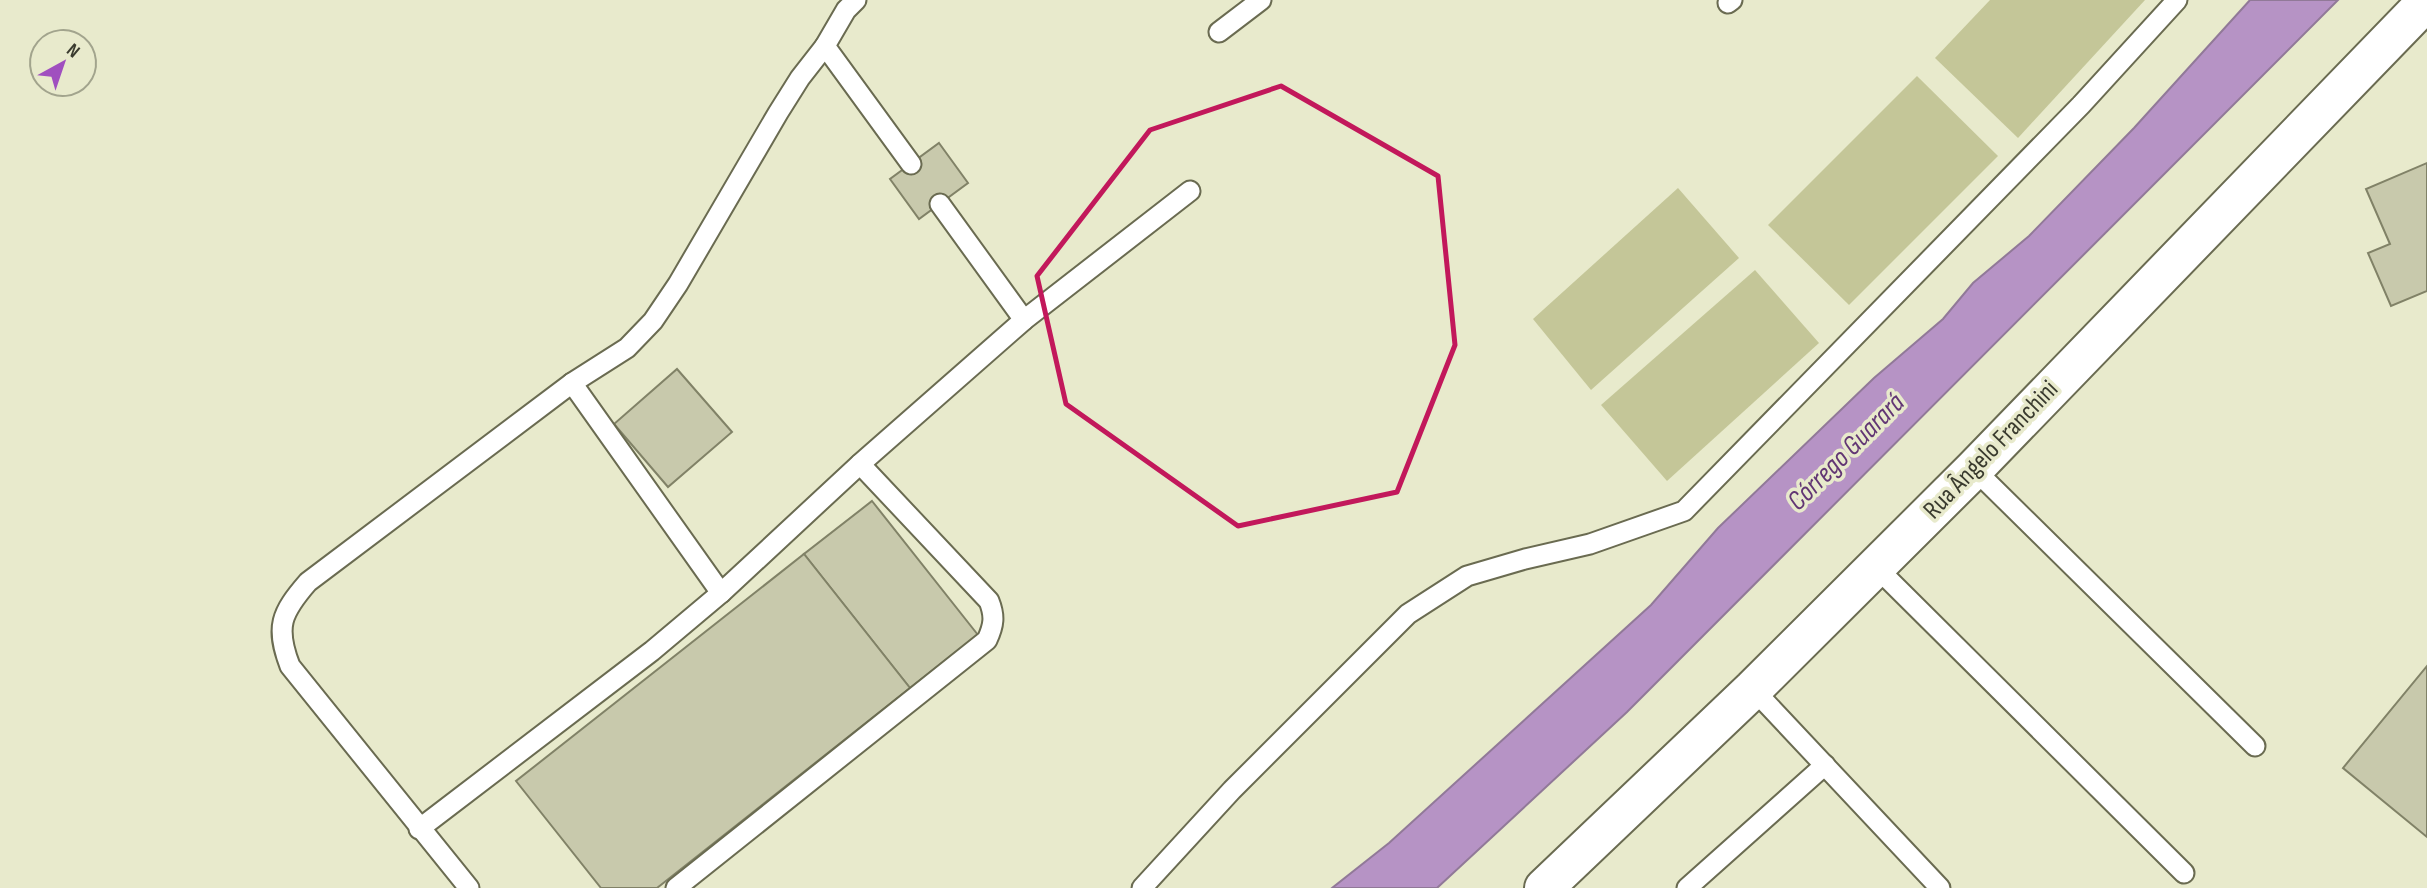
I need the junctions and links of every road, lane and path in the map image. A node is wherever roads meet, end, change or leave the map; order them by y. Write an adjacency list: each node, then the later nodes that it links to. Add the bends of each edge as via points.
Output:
1 (856, 0): 6 (lane)
2 (1261, 0): 5 (lane)
3 (2177, 0): 23 (lane, via 2081,105 1684,511 1590,544 1467,576 1408,614 1232,790)
4 (2427, 1): 13 (street, Rua Ângelo Franchini)
5 (1219, 32)
6 (825, 46): 7 (lane); 11 (lane, via 778,113 653,321 627,348)
7 (911, 164)
8 (1190, 191): 10 (lane)
9 (940, 204): 10 (lane)
10 (1024, 320): 12 (lane)
11 (572, 383): 15 (lane); 19 (lane, via 308,582 283,620 281,642 290,666)
12 (860, 464): 15 (lane); 22 (lane, via 989,601 994,613 987,640)
13 (1974, 469): 14 (street, Rua Ângelo Franchini); 17 (lane)
14 (1876, 567): 16 (street, Rua Ângelo Franchini); 20 (lane)
15 (721, 593): 19 (lane)
16 (1753, 689): 18 (lane); 24 (street, Rua Ângelo Franchini)
17 (2255, 746)
18 (1825, 765): 25 (lane); 26 (lane)
19 (419, 829): 21 (lane)
20 (2184, 873)
21 (469, 888)
22 (676, 888)
23 (1142, 888)
24 (1544, 888)
25 (1687, 888)
26 (1940, 888)

